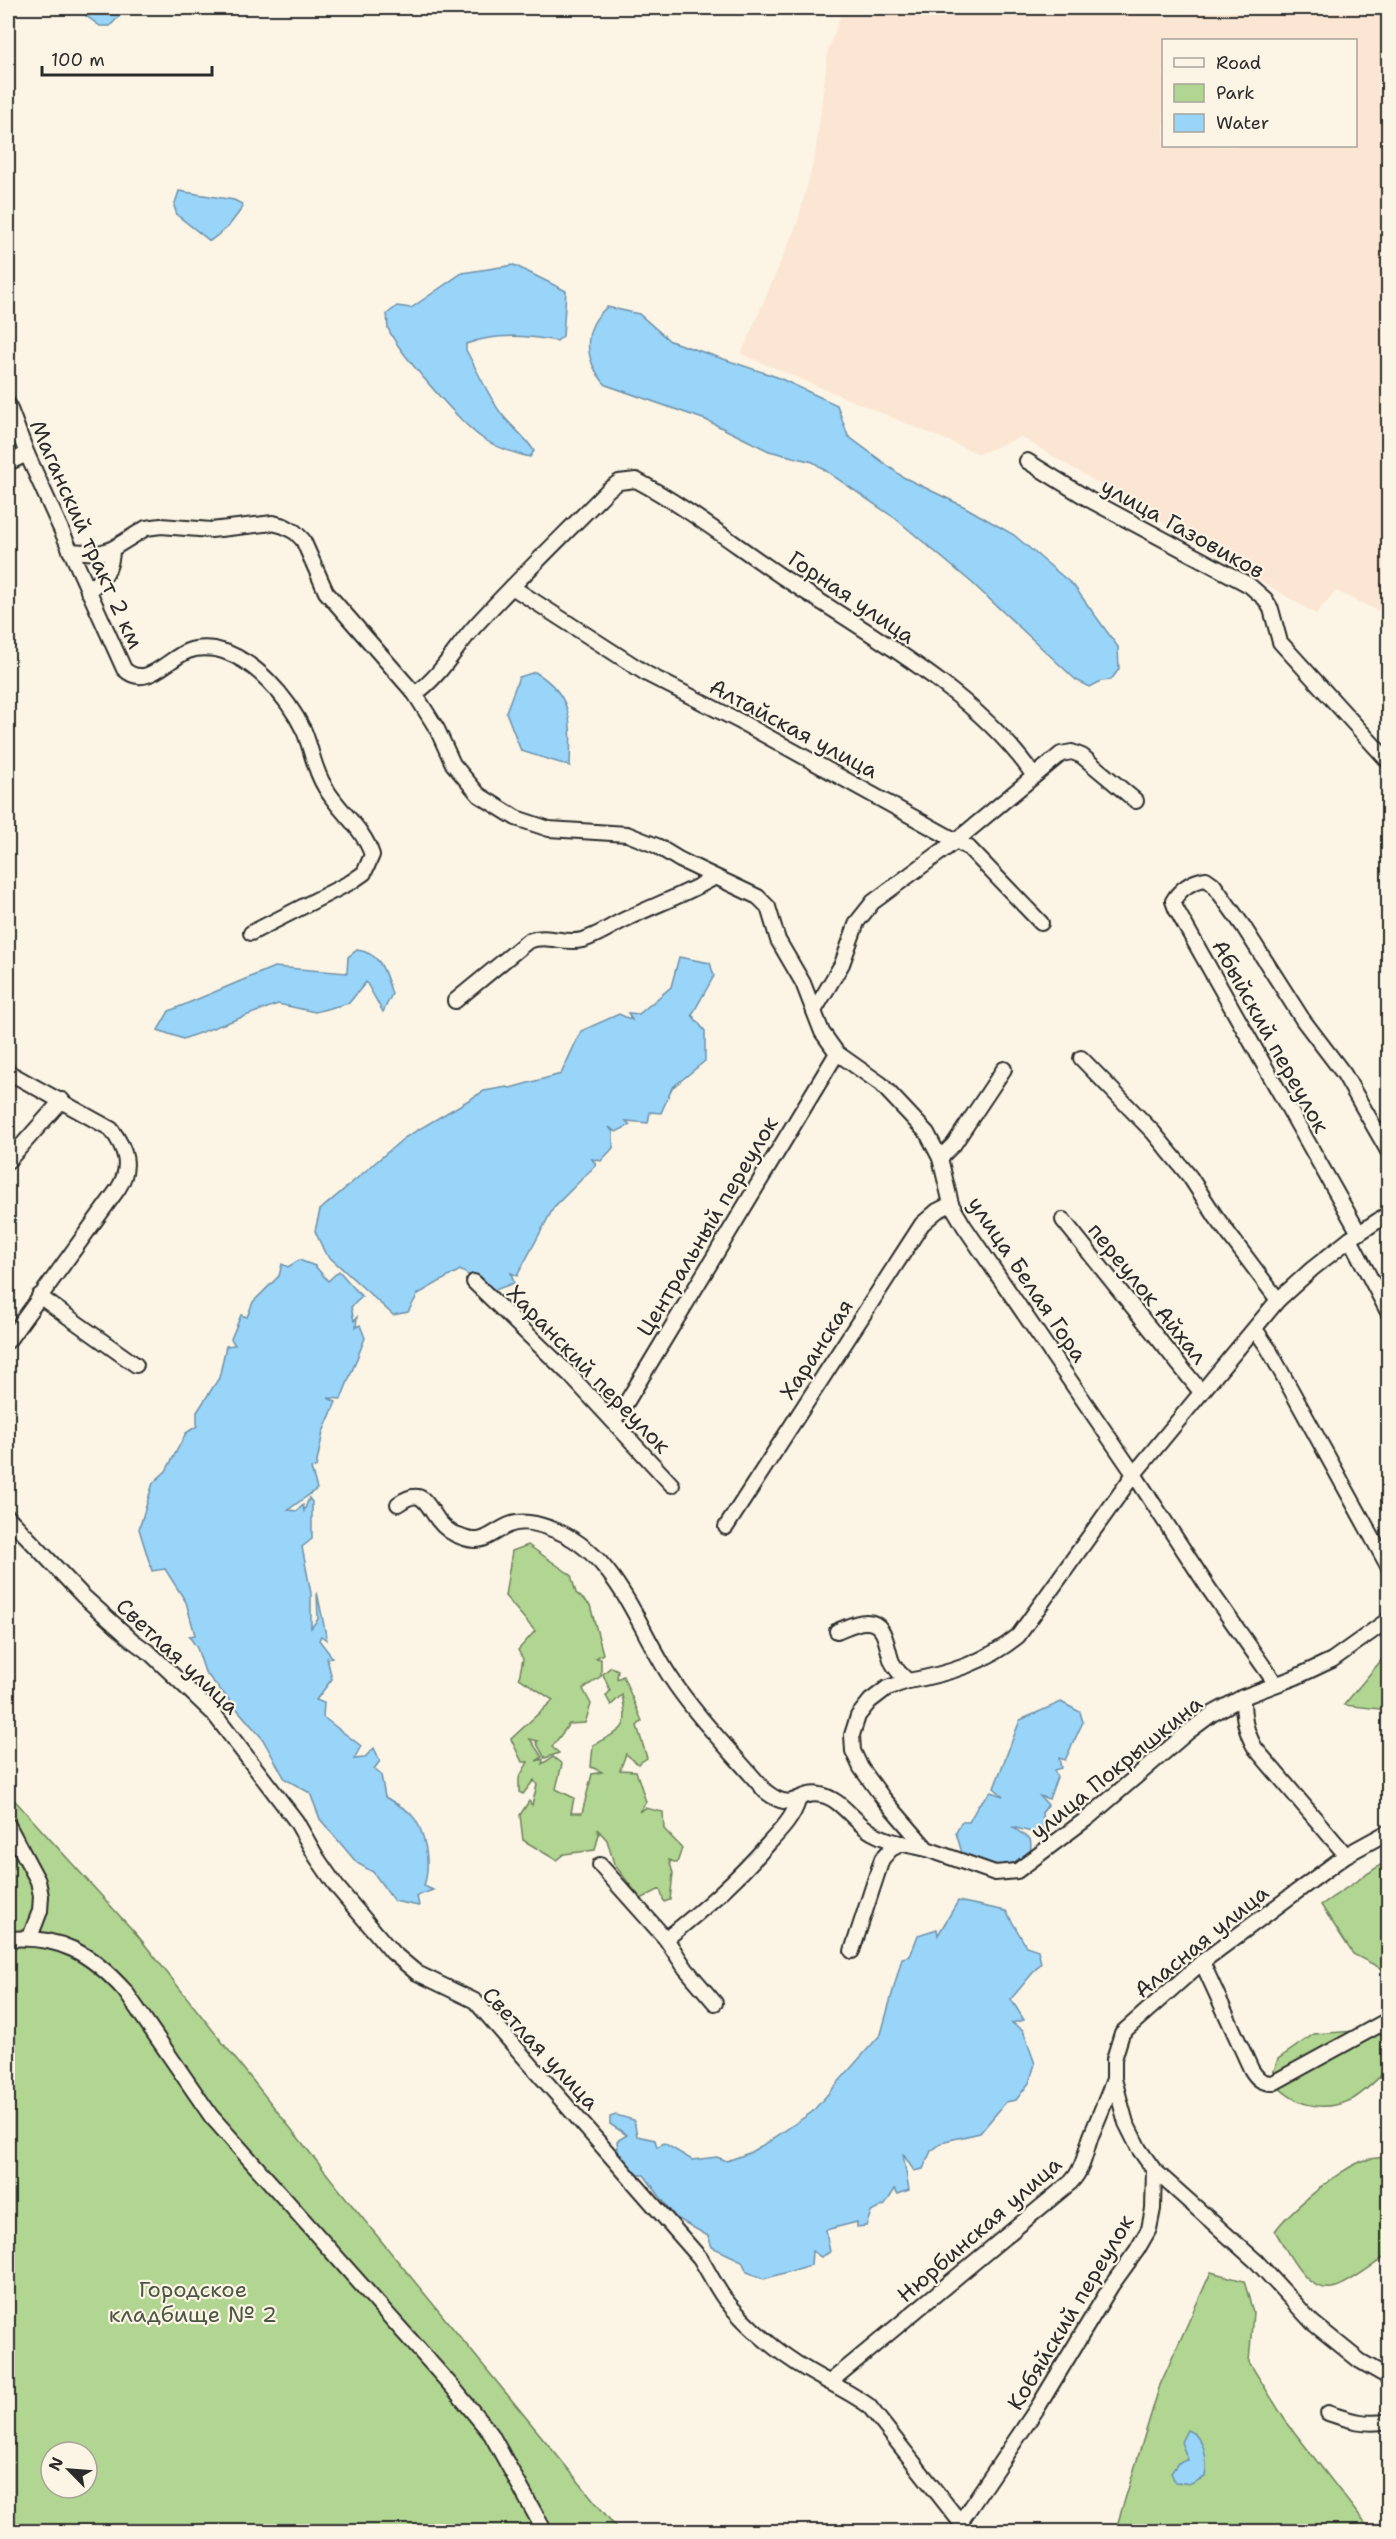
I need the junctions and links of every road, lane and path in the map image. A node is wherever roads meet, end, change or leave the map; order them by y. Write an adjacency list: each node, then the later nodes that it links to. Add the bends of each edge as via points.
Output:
1 (8, 404): 2 (street, Маганский тракт 2 км)
2 (27, 454): 4 (street); 6 (street, Маганский тракт 2 км)
3 (1027, 461): 10 (street, улица Газовиков, via 1108,510 1249,585 1271,609 1280,642)
4 (8, 463)
5 (112, 549): 6 (street, улица Белая Гора, via 99,553); 8 (street, via 108,572); 9 (street, улица Белая Гора, via 146,528 284,526 303,540 334,603)
6 (70, 551): 8 (street, Маганский тракт 2 км)
7 (512, 586): 9 (street, via 430,684); 11 (street, Горная улица, via 609,489 619,482 636,480 910,662 995,729); 13 (street, Алтайская улица, via 647,674)
8 (88, 591): 16 (street, Маганский тракт 2 км, via 113,649 130,675 152,674 183,653 203,648 228,654 265,678 291,707 324,787 369,845 372,855 364,873)
9 (415, 694): 14 (street, улица Белая Гора, via 453,764 479,795 494,806 549,829 627,834)
10 (1389, 761)
11 (1034, 776): 12 (street, via 1061,754 1078,753); 13 (street)
12 (1136, 801)
13 (957, 840): 15 (street, Алтайская улица); 18 (street, via 873,902 857,922 842,964)
14 (715, 877): 17 (street, via 590,938 579,941 547,937 528,941); 18 (street, улица Белая Гора, via 758,897 768,907 778,940)
15 (1041, 923)
16 (251, 933)
17 (455, 1001)
18 (814, 1011): 19 (street, улица Белая Гора, via 822,1032)
19 (837, 1053): 25 (street, улица Белая Гора, via 903,1105 927,1134); 39 (street, Центральный переулок, via 620,1413)
20 (1081, 1058): 33 (street, via 1153,1132 1190,1177)
21 (1004, 1070): 25 (street, via 954,1144)
22 (8, 1072): 23 (street)
23 (62, 1100): 26 (street); 32 (street, via 111,1128 121,1141 127,1167 118,1189)
24 (1389, 1151): 30 (street, Абыйский переулок, via 1344,1074 1303,1020 1213,884 1206,879 1186,887 1173,901 1176,909)
25 (940, 1158): 27 (street, улица Белая Гора)
26 (8, 1161)
27 (951, 1204): 40 (street, улица Белая Гора); 44 (street, Харанская, via 937,1210 922,1224)
28 (1389, 1214): 30 (street)
29 (1063, 1220): 38 (street, переулок Айхал)
30 (1355, 1236): 33 (street); 34 (street, Абыйский переулок)
31 (474, 1282): 39 (street, Харанский переулок)
32 (39, 1296): 36 (street); 37 (street)
33 (1278, 1300): 35 (street)
34 (1389, 1312)
35 (1256, 1329): 38 (street); 45 (street)
36 (8, 1341)
37 (136, 1365)
38 (1201, 1392): 40 (street)
39 (612, 1420): 41 (street, Харанский переулок)
40 (1134, 1474): 48 (street, via 1018,1636 970,1665); 49 (street, улица Белая Гора)
41 (672, 1485)
42 (398, 1504): 51 (street, via 419,1496 453,1534 478,1541 510,1524 528,1522 572,1538 597,1558 621,1589 669,1675 765,1791 777,1800)
43 (8, 1517): 68 (street, Светлая улица, via 90,1603 214,1714 296,1821 338,1887 392,1952 417,1973 476,2001 700,2258 732,2306 777,2348)
44 (726, 1527)
45 (1389, 1566)
46 (1389, 1620): 49 (street, улица Покрышкина, via 1332,1660)
47 (837, 1631): 48 (street, via 865,1622 876,1624 884,1633 898,1672)
48 (908, 1681): 55 (street, via 887,1688 858,1716 852,1735 853,1751 883,1798)
49 (1276, 1684): 50 (street, улица Покрышкина)
50 (1243, 1697): 55 (street, улица Покрышкина, via 1188,1732 1089,1817 1017,1871 995,1874); 56 (street, via 1243,1719 1255,1748)
51 (798, 1801): 54 (street, via 819,1794 833,1799 873,1833); 60 (street, via 787,1823 743,1873)
52 (8, 1825): 58 (street, via 38,1881 41,1896)
53 (1389, 1832): 56 (street, Аласная улица)
54 (903, 1843): 55 (street); 61 (street, via 882,1859)
55 (927, 1849)
56 (1346, 1856): 62 (street, Аласная улица)
57 (600, 1865): 60 (street)
58 (30, 1937): 59 (street); 72 (street, via 56,1941 83,1954 108,1972 125,1991 211,2116 491,2434)
59 (8, 1939)
60 (666, 1939): 63 (street)
61 (852, 1951)
62 (1202, 1962): 64 (street, via 1251,2069 1265,2083 1273,2083); 65 (street, Аласная улица, via 1122,2033 1114,2059)
63 (715, 2003)
64 (1389, 2020)
65 (1114, 2079): 66 (street, via 1126,2123); 68 (street, Нюрбинская улица, via 1080,2173)
66 (1154, 2170): 67 (street, via 1257,2262 1313,2323 1360,2361); 71 (street, Кобяйский переулок, via 1149,2229)
67 (1389, 2377)
68 (830, 2382): 71 (street, Светлая улица, via 869,2406)
69 (1328, 2413): 70 (street, via 1368,2423)
70 (1389, 2421)
71 (964, 2526)
72 (544, 2532)

